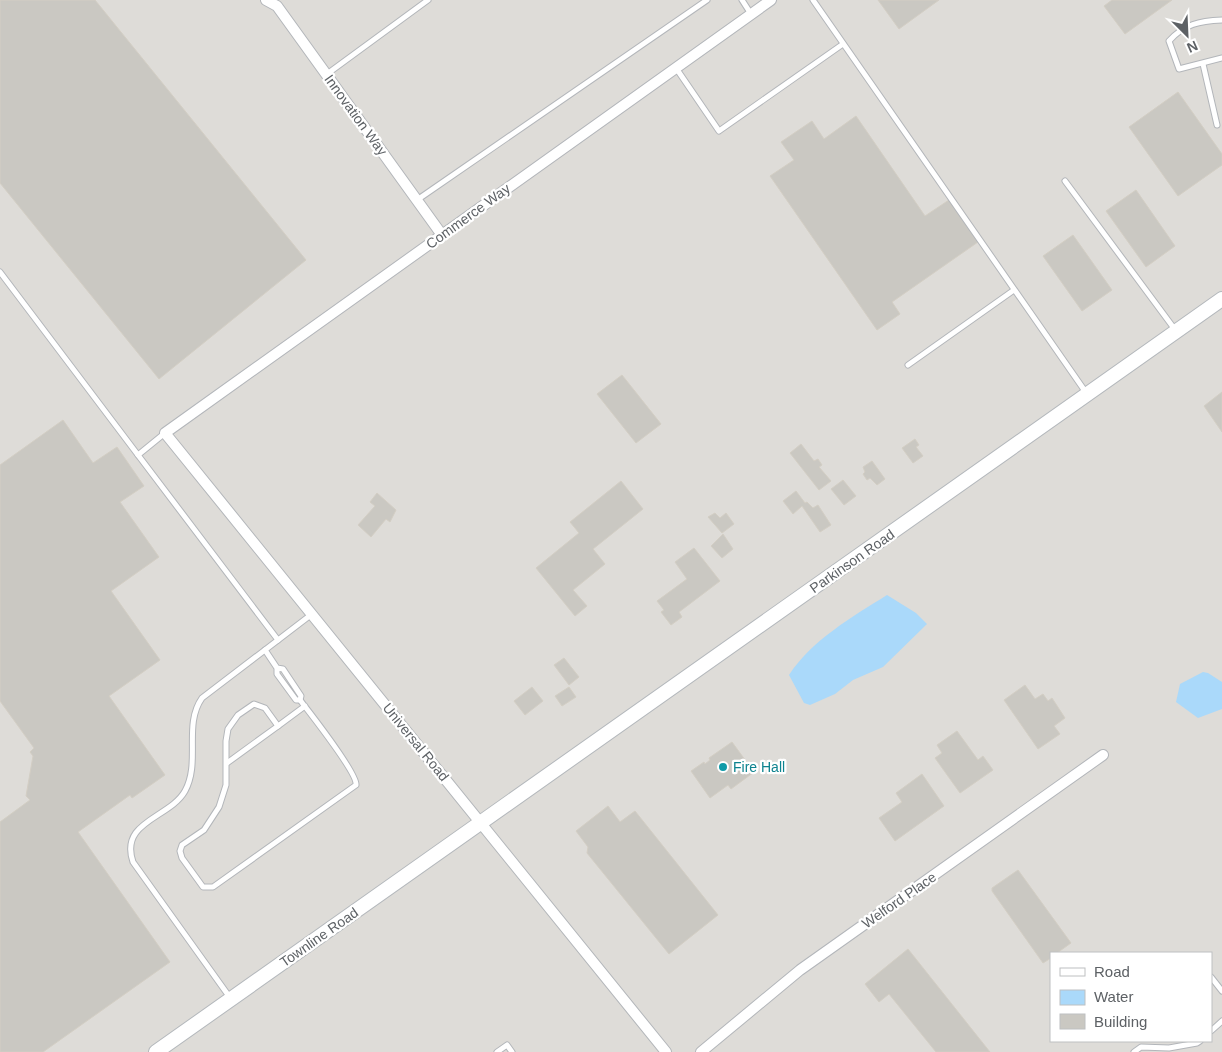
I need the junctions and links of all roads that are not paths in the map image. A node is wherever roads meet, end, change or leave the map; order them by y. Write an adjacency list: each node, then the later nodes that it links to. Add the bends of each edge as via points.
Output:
1 (266, 0): 13 (street, Innovation Way, via 277,6)
2 (428, 0): 13 (lane)
3 (707, 0): 16 (lane)
4 (742, 0): 7 (lane)
5 (771, 0): 7 (street, Commerce Way)
6 (813, 0): 9 (lane)
7 (752, 14): 12 (street, Commerce Way)
8 (1222, 20): 11 (lane, via 1179,29 1169,41 1179,69)
9 (843, 44): 12 (lane, via 719,131); 19 (lane)
10 (1222, 58): 11 (lane)
11 (1203, 64): 14 (lane)
12 (676, 68): 17 (street, Commerce Way)
13 (327, 74): 16 (street, Innovation Way)
14 (1217, 125)
15 (1065, 181): 21 (lane)
16 (417, 200): 17 (street, Innovation Way)
17 (442, 235): 24 (street, Commerce Way)
18 (0, 272): 25 (lane)
19 (1014, 290): 22 (lane); 23 (lane)
20 (1222, 300): 21 (main road, Parkinson Road)
21 (1176, 332): 23 (main road, Parkinson Road)
22 (908, 365)
23 (1088, 394): 33 (main road, Parkinson Road)
24 (165, 433): 25 (lane); 26 (street, Universal Road)
25 (138, 455): 27 (lane)
26 (312, 614): 27 (lane); 33 (street, Universal Road)
27 (278, 640): 28 (lane)
28 (265, 650): 29 (lane, via 278,668 277,674 296,700); 36 (lane, via 202,698 197,706 192,767 184,792 175,803 152,817 130,843 133,862)
29 (305, 706): 30 (lane); 32 (lane, via 356,778 356,785 214,887 207,888 203,887 180,851 204,830 219,807 226,785)
30 (278, 726): 32 (lane); 32 (lane, via 259,704 238,715 228,729)
31 (1103, 755): 46 (street, Welford Place, via 800,970)
32 (227, 763)
33 (482, 823): 36 (main road, Townline Road); 45 (street, Universal Road)
34 (1212, 978): 35 (lane)
35 (1222, 991)
36 (231, 999): 42 (main road, Townline Road)
37 (1222, 1021): 38 (lane)
38 (1212, 1030)
39 (1138, 1042): 41 (lane)
40 (1198, 1042): 41 (lane, via 1169,1048)
41 (1141, 1047): 47 (lane)
42 (156, 1052)
43 (497, 1052): 44 (lane, via 507,1045)
44 (512, 1052)
45 (666, 1052)
46 (701, 1052)
47 (1134, 1052)

